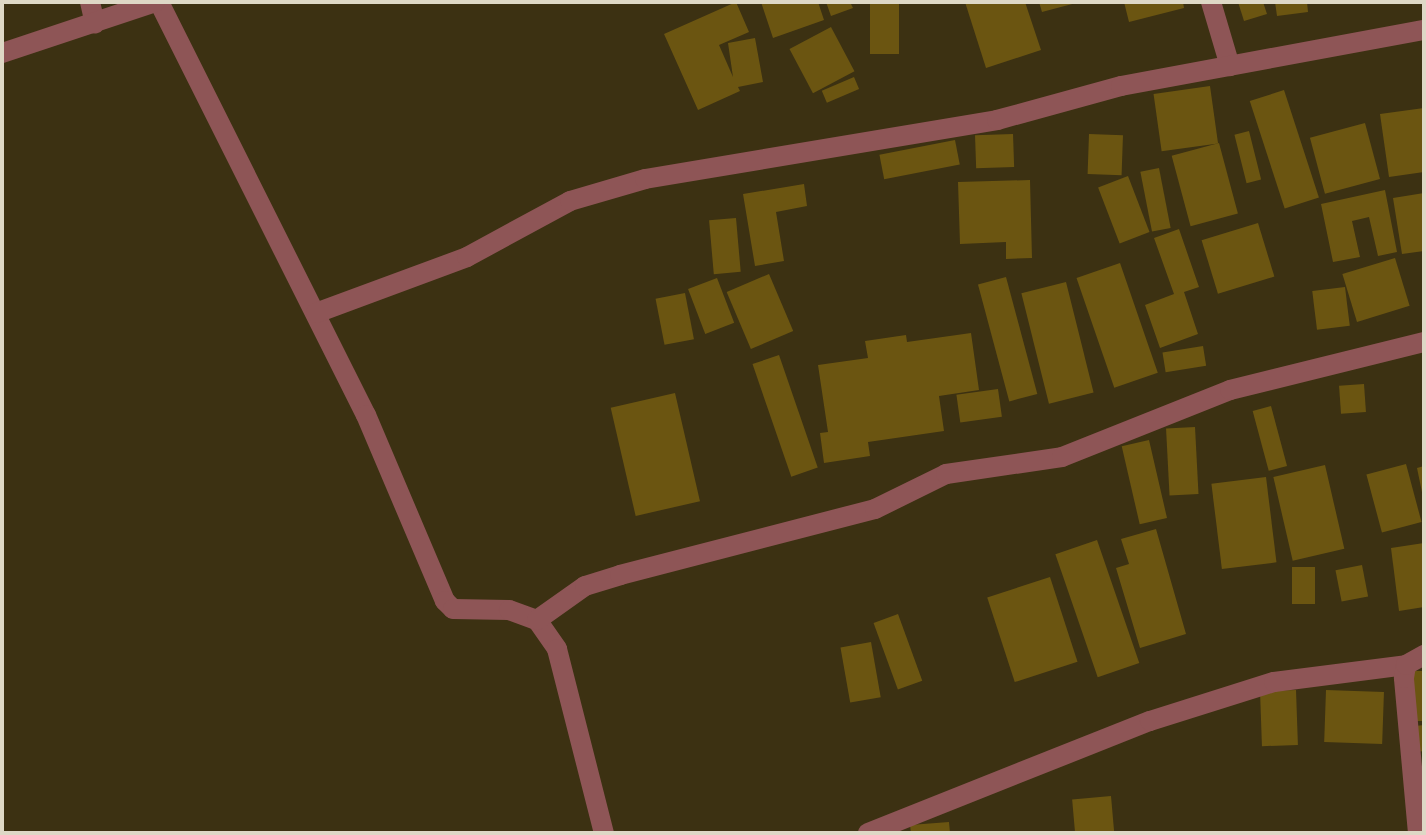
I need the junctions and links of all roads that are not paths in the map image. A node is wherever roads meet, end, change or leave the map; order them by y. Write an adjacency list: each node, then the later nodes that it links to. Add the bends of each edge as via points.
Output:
1 (90, 2): 4 (street)
2 (157, 2): 4 (street); 8 (street, via 285,264)
3 (1211, 2): 7 (street)
4 (95, 23): 6 (street)
5 (1424, 30): 7 (street)
6 (2, 53)
7 (1230, 66): 8 (street, via 1121,86 997,120 645,179 570,201 467,257)
8 (316, 313): 10 (street, via 445,601 453,609 509,610)
9 (1424, 342): 10 (street, via 1230,390 1062,457 946,474 875,509 620,575 585,586)
10 (537, 620): 12 (street, via 557,649)
11 (1415, 660): 13 (street, via 1274,682 1164,716); 14 (street)
12 (604, 833)
13 (868, 833)
14 (1418, 833)

